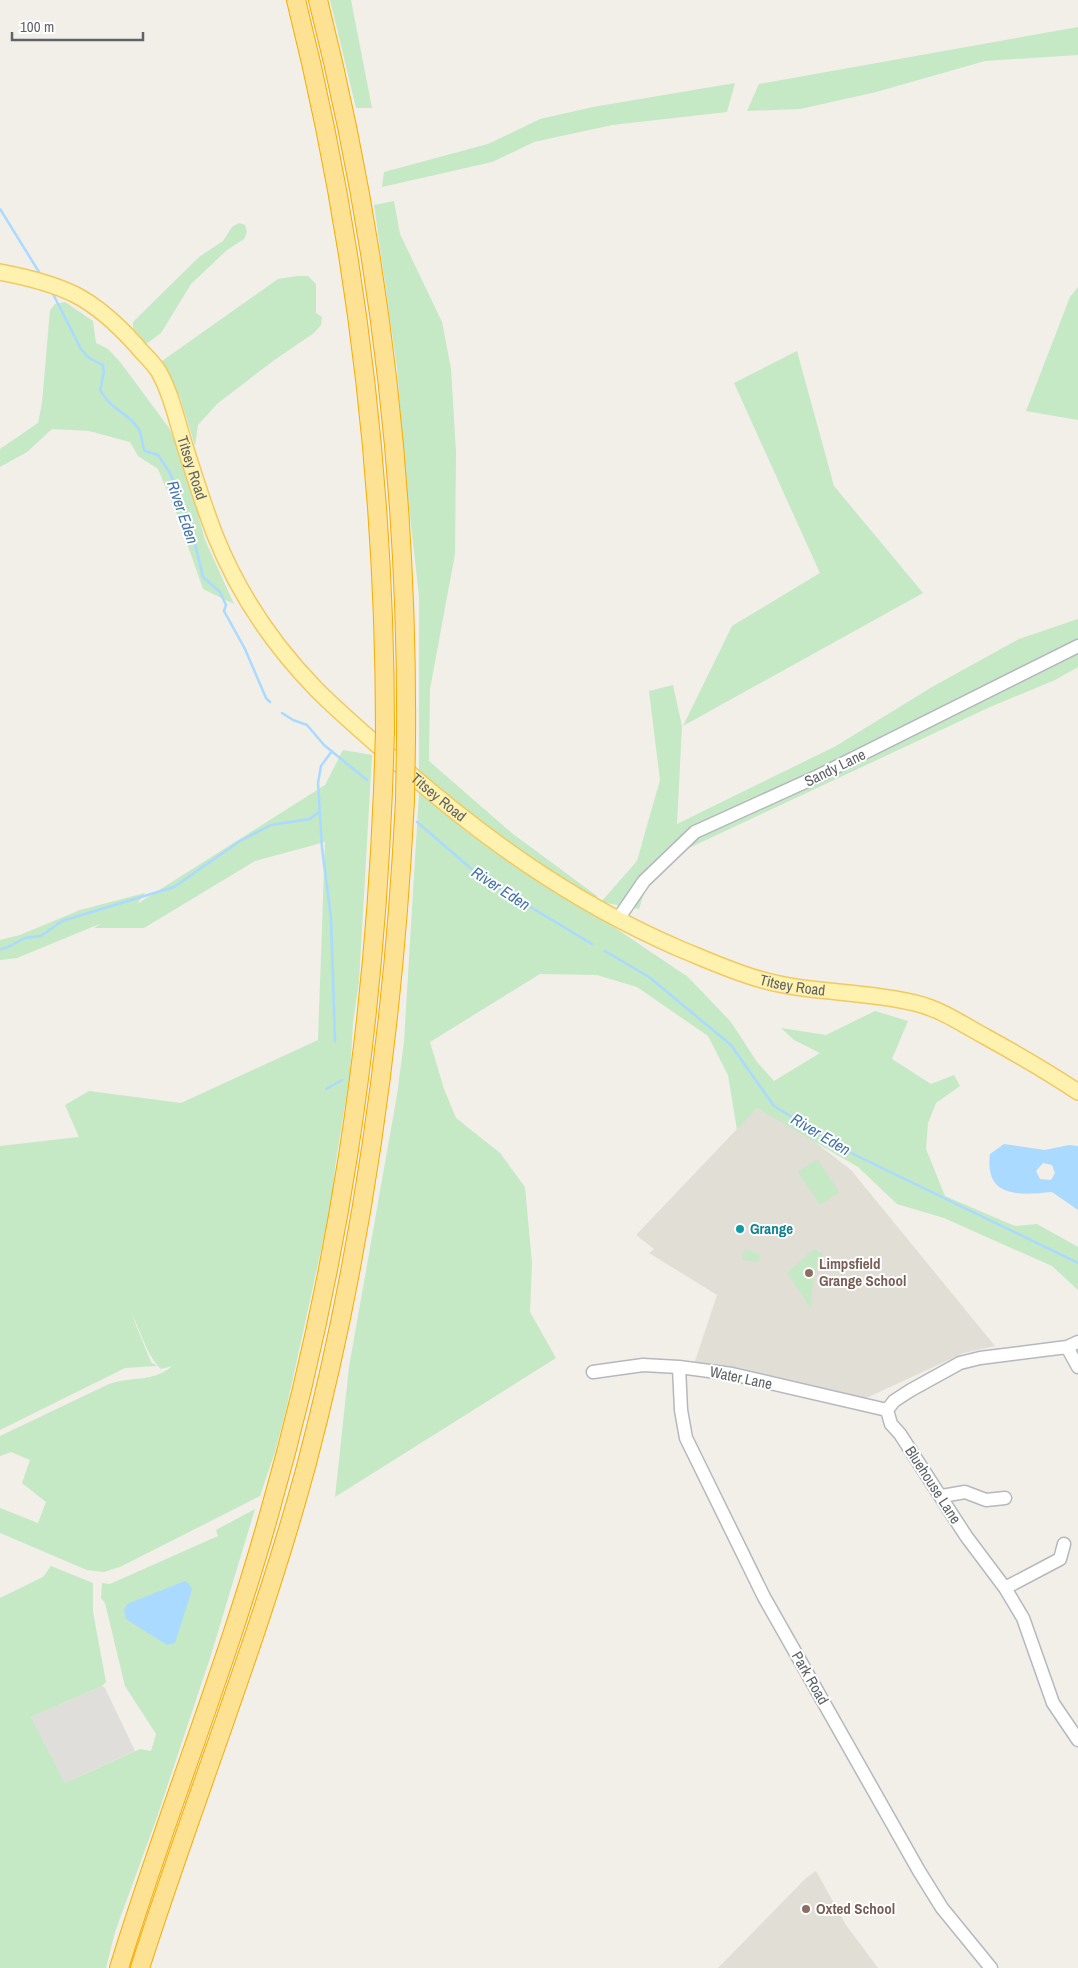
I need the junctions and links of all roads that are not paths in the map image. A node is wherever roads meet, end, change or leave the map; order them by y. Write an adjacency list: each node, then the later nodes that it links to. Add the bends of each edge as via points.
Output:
1 (296, 0): 17 (highway, bridge, via 318,89 340,203 369,405 382,562 385,731 376,930 358,1095 330,1271 281,1472 239,1612)
2 (318, 0): 18 (highway, bridge, via 360,196 387,381 400,524 406,739 393,975 374,1135 345,1294 306,1464 245,1662)
3 (0, 272): 5 (main road, Titsey Road, via 42,280 68,290 120,327 158,369 226,562 271,637 317,690 477,830 551,881)
4 (1078, 646): 5 (street, Sandy Lane, via 816,777 695,832 644,881)
5 (618, 919): 6 (main road, Titsey Road, via 716,964 759,979 801,988 869,994 938,1010)
6 (1078, 1092)
7 (1073, 1345): 9 (street); 11 (street, via 960,1363 911,1390)
8 (679, 1367): 10 (street, Water Lane, via 642,1365); 11 (street, Water Lane, via 732,1374); 19 (street, Park Road, via 686,1438 764,1597 919,1871 942,1908)
9 (1078, 1367)
10 (593, 1372)
11 (887, 1410): 12 (street, Bluehouse Lane, via 891,1424)
12 (942, 1496): 13 (street, via 965,1492 986,1500); 15 (street, Bluehouse Lane, via 966,1536)
13 (1006, 1498)
14 (1064, 1544): 15 (street, via 1060,1559)
15 (1005, 1588): 16 (street, Bluehouse Lane, via 1026,1626 1054,1703)
16 (1078, 1740)
17 (119, 1968)
18 (140, 1968)
19 (991, 1968)

